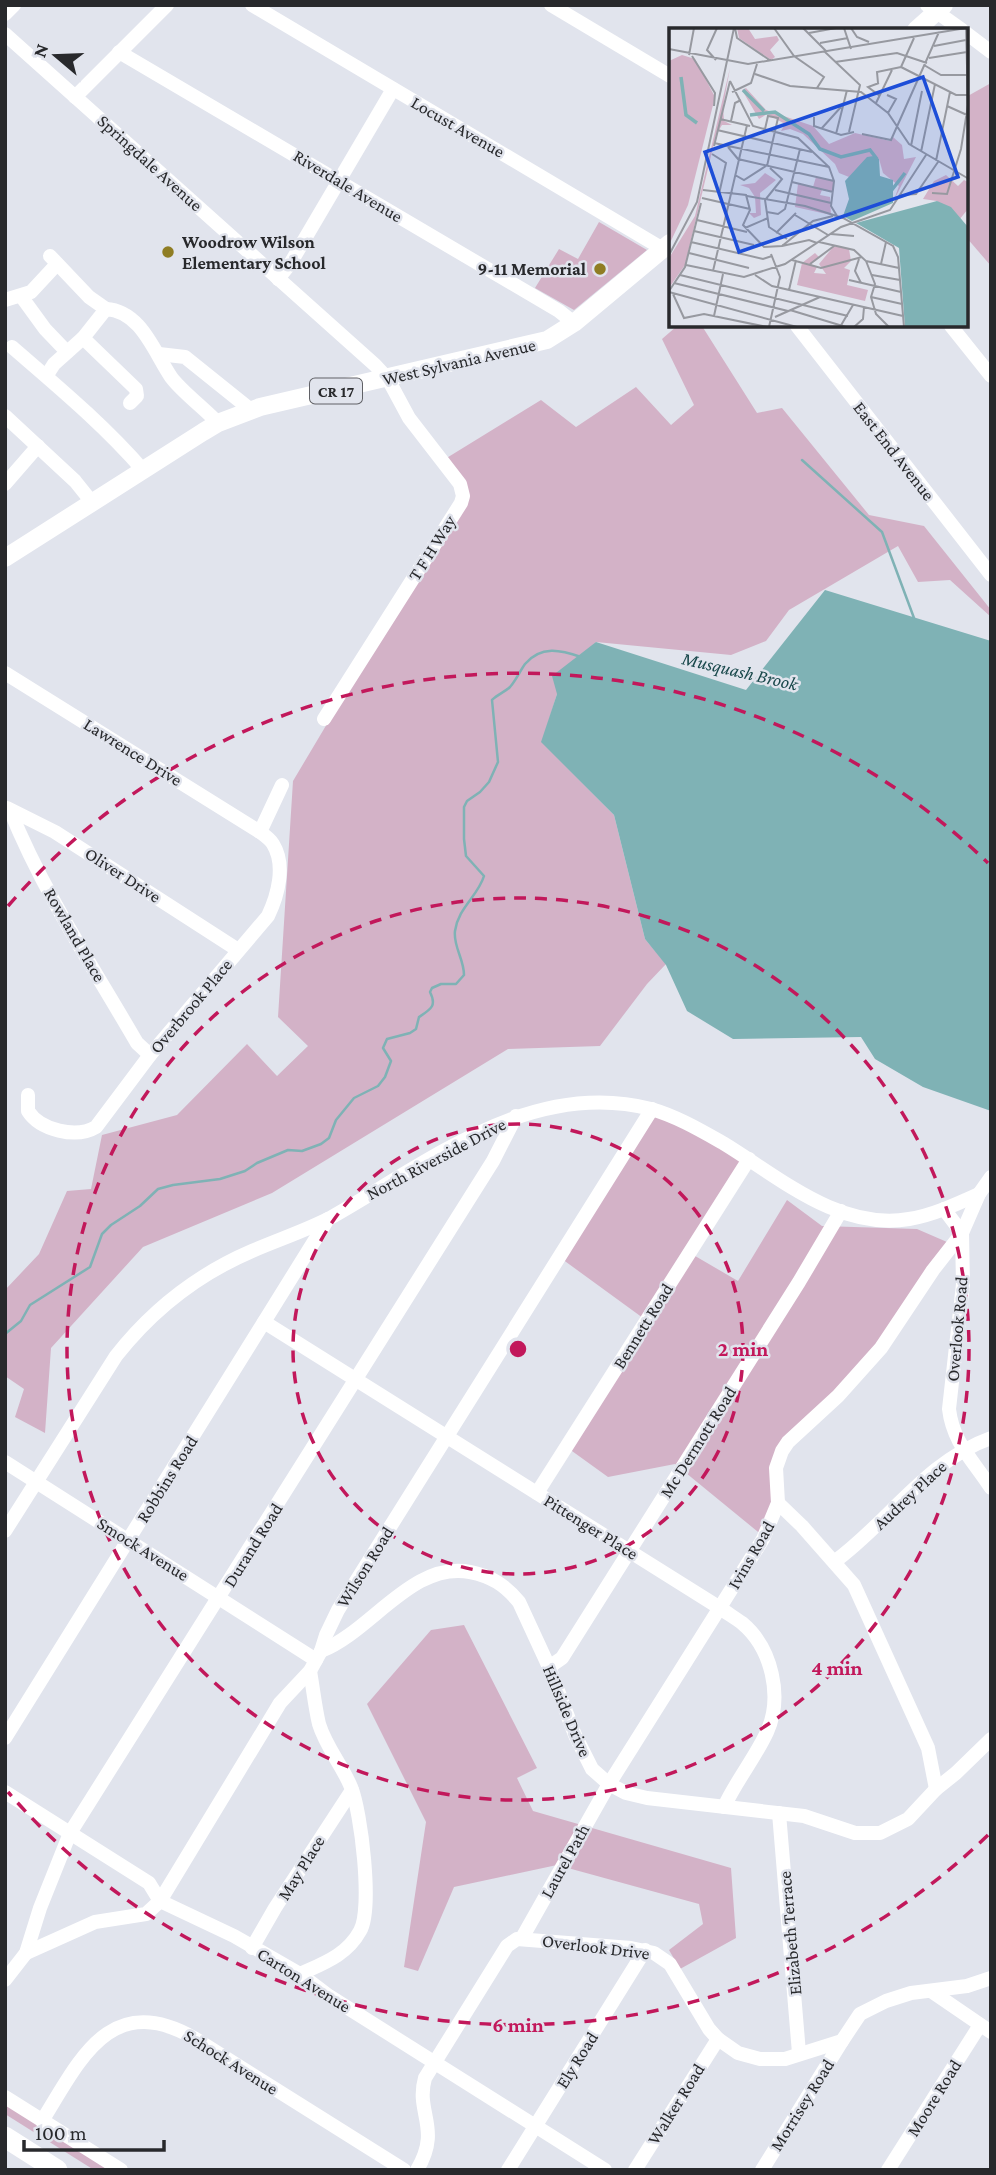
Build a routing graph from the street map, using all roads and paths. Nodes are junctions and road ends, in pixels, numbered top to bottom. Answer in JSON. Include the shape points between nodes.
{"nodes":[{"id":1,"x":14,"y":5,"type":"edge"},
{"id":2,"x":167,"y":5,"type":"edge"},
{"id":3,"x":252,"y":5,"type":"edge"},
{"id":4,"x":551,"y":5,"type":"edge"},
{"id":5,"x":936,"y":7,"type":"edge"},
{"id":6,"x":5,"y":14,"type":"edge"},
{"id":7,"x":918,"y":28,"type":"edge"},
{"id":8,"x":960,"y":28,"type":"edge"},
{"id":9,"x":5,"y":34,"type":"edge"},
{"id":10,"x":968,"y":34,"type":"edge"},
{"id":11,"x":119,"y":52,"type":"junction"},
{"id":12,"x":991,"y":52,"type":"edge"},
{"id":13,"x":669,"y":75,"type":"edge"},
{"id":14,"x":393,"y":89,"type":"junction"},
{"id":15,"x":75,"y":97,"type":"junction"},
{"id":16,"x":339,"y":181,"type":"junction"},
{"id":17,"x":667,"y":246,"type":"edge"},
{"id":18,"x":278,"y":279,"type":"junction"},
{"id":19,"x":21,"y":296,"type":"junction"},
{"id":20,"x":5,"y":300,"type":"edge"},
{"id":21,"x":106,"y":309,"type":"junction"},
{"id":22,"x":574,"y":323,"type":"junction"},
{"id":23,"x":798,"y":327,"type":"edge"},
{"id":24,"x":952,"y":327,"type":"edge"},
{"id":25,"x":83,"y":338,"type":"junction"},
{"id":26,"x":12,"y":347,"type":"dead end"},
{"id":27,"x":68,"y":352,"type":"junction"},
{"id":28,"x":159,"y":354,"type":"junction"},
{"id":29,"x":47,"y":375,"type":"junction"},
{"id":30,"x":991,"y":376,"type":"edge"},
{"id":31,"x":387,"y":379,"type":"junction"},
{"id":32,"x":130,"y":403,"type":"dead end"},
{"id":33,"x":251,"y":410,"type":"junction"},
{"id":34,"x":5,"y":416,"type":"edge"},
{"id":35,"x":218,"y":423,"type":"junction"},
{"id":36,"x":38,"y":446,"type":"junction"},
{"id":37,"x":143,"y":470,"type":"junction"},
{"id":38,"x":5,"y":484,"type":"edge"},
{"id":39,"x":91,"y":501,"type":"junction"},
{"id":40,"x":5,"y":558,"type":"edge"},
{"id":41,"x":985,"y":559,"type":"edge"},
{"id":42,"x":991,"y":575,"type":"edge"},
{"id":43,"x":5,"y":673,"type":"edge"},
{"id":44,"x":324,"y":719,"type":"dead end"},
{"id":45,"x":282,"y":785,"type":"dead end"},
{"id":46,"x":7,"y":808,"type":"edge"},
{"id":47,"x":260,"y":832,"type":"junction"},
{"id":48,"x":238,"y":950,"type":"junction"},
{"id":49,"x":150,"y":1055,"type":"junction"},
{"id":50,"x":27,"y":1095,"type":"dead end"},
{"id":51,"x":652,"y":1109,"type":"junction"},
{"id":52,"x":516,"y":1116,"type":"junction"},
{"id":53,"x":749,"y":1159,"type":"junction"},
{"id":54,"x":991,"y":1177,"type":"edge"},
{"id":55,"x":979,"y":1194,"type":"junction"},
{"id":56,"x":944,"y":1209,"type":"junction"},
{"id":57,"x":841,"y":1211,"type":"junction"},
{"id":58,"x":328,"y":1219,"type":"junction"},
{"id":59,"x":962,"y":1233,"type":"junction"},
{"id":60,"x":264,"y":1322,"type":"junction"},
{"id":61,"x":356,"y":1379,"type":"junction"},
{"id":62,"x":447,"y":1436,"type":"junction"},
{"id":63,"x":991,"y":1438,"type":"edge"},
{"id":64,"x":964,"y":1450,"type":"junction"},
{"id":65,"x":5,"y":1462,"type":"edge"},
{"id":66,"x":36,"y":1482,"type":"junction"},
{"id":67,"x":991,"y":1488,"type":"edge"},
{"id":68,"x":537,"y":1493,"type":"junction"},
{"id":69,"x":778,"y":1503,"type":"junction"},
{"id":70,"x":5,"y":1531,"type":"edge"},
{"id":71,"x":129,"y":1540,"type":"junction"},
{"id":72,"x":629,"y":1551,"type":"junction"},
{"id":73,"x":834,"y":1562,"type":"junction"},
{"id":74,"x":220,"y":1597,"type":"junction"},
{"id":75,"x":720,"y":1608,"type":"junction"},
{"id":76,"x":316,"y":1661,"type":"junction"},
{"id":77,"x":549,"y":1667,"type":"junction"},
{"id":78,"x":5,"y":1738,"type":"edge"},
{"id":79,"x":991,"y":1739,"type":"edge"},
{"id":80,"x":609,"y":1784,"type":"junction"},
{"id":81,"x":936,"y":1789,"type":"junction"},
{"id":82,"x":352,"y":1790,"type":"junction"},
{"id":83,"x":5,"y":1793,"type":"edge"},
{"id":84,"x":724,"y":1807,"type":"junction"},
{"id":85,"x":779,"y":1813,"type":"junction"},
{"id":86,"x":70,"y":1833,"type":"junction"},
{"id":87,"x":160,"y":1901,"type":"junction"},
{"id":88,"x":522,"y":1938,"type":"junction"},
{"id":89,"x":252,"y":1948,"type":"junction"},
{"id":90,"x":645,"y":1950,"type":"junction"},
{"id":91,"x":26,"y":1953,"type":"junction"},
{"id":92,"x":300,"y":1974,"type":"junction"},
{"id":93,"x":991,"y":1978,"type":"edge"},
{"id":94,"x":5,"y":1980,"type":"edge"},
{"id":95,"x":931,"y":1991,"type":"junction"},
{"id":96,"x":985,"y":2028,"type":"edge"},
{"id":97,"x":718,"y":2039,"type":"junction"},
{"id":98,"x":842,"y":2041,"type":"junction"},
{"id":99,"x":799,"y":2053,"type":"junction"},
{"id":100,"x":434,"y":2063,"type":"junction"},
{"id":101,"x":5,"y":2097,"type":"edge"},
{"id":102,"x":42,"y":2121,"type":"junction"},
{"id":103,"x":535,"y":2126,"type":"junction"},
{"id":104,"x":5,"y":2137,"type":"edge"},
{"id":105,"x":57,"y":2170,"type":"edge"},
{"id":106,"x":121,"y":2170,"type":"edge"},
{"id":107,"x":404,"y":2170,"type":"edge"},
{"id":108,"x":417,"y":2170,"type":"edge"},
{"id":109,"x":508,"y":2170,"type":"edge"},
{"id":110,"x":605,"y":2170,"type":"edge"},
{"id":111,"x":635,"y":2170,"type":"edge"},
{"id":112,"x":762,"y":2170,"type":"edge"},
{"id":113,"x":888,"y":2170,"type":"edge"}],
"edges":[{"from":1,"to":6,"type":"street"},
{"from":2,"to":11,"type":"street"},
{"from":3,"to":14,"type":"street","name":"Locust Avenue"},
{"from":4,"to":13,"type":"street"},
{"from":5,"to":7,"type":"main road"},
{"from":5,"to":8,"type":"street"},
{"from":9,"to":15,"type":"street","name":"Springdale Avenue"},
{"from":10,"to":12,"type":"street"},
{"from":11,"to":15,"type":"street"},
{"from":11,"to":16,"type":"street","name":"Riverdale Avenue"},
{"from":14,"to":16,"type":"street"},
{"from":14,"to":17,"type":"street","name":"Locust Avenue"},
{"from":15,"to":18,"type":"street","name":"Springdale Avenue"},
{"from":16,"to":18,"type":"street"},
{"from":16,"to":22,"type":"street","name":"Riverdale Avenue"},
{"from":17,"to":22,"type":"main road","name":"West Sylvania Avenue","number":"CR 17"},
{"from":18,"to":31,"type":"street","name":"Springdale Avenue"},
{"from":19,"to":20,"type":"street"},
{"from":19,"to":21,"type":"street","via":[[31,292],[54,260]]},
{"from":19,"to":27,"type":"street"},
{"from":21,"to":25,"type":"street"},
{"from":21,"to":28,"type":"street","via":[[132,319]]},
{"from":22,"to":31,"type":"main road","name":"West Sylvania Avenue","number":"CR 17","via":[[534,345]]},
{"from":23,"to":41,"type":"street","name":"East End Avenue"},
{"from":24,"to":30,"type":"street"},
{"from":25,"to":27,"type":"street"},
{"from":25,"to":32,"type":"street","via":[[136,388],[138,396]]},
{"from":26,"to":29,"type":"street"},
{"from":27,"to":29,"type":"street"},
{"from":28,"to":33,"type":"street","via":[[185,357]]},
{"from":28,"to":35,"type":"street","via":[[172,379]]},
{"from":29,"to":37,"type":"street"},
{"from":31,"to":33,"type":"main road","name":"West Sylvania Avenue","number":"CR 17"},
{"from":31,"to":44,"type":"street","name":"T F H Way","via":[[409,418],[460,484],[463,499]]},
{"from":33,"to":35,"type":"main road","name":"West Sylvania Avenue","number":"CR 17"},
{"from":34,"to":36,"type":"street"},
{"from":35,"to":37,"type":"main road","name":"West Sylvania Avenue","number":"CR 17"},
{"from":36,"to":38,"type":"street"},
{"from":36,"to":39,"type":"street"},
{"from":37,"to":39,"type":"main road","name":"West Sylvania Avenue","number":"CR 17"},
{"from":39,"to":40,"type":"main road","name":"West Sylvania Avenue","number":"CR 17"},
{"from":41,"to":42,"type":"street","name":"East End Avenue"},
{"from":43,"to":47,"type":"street","name":"Lawrence Drive"},
{"from":45,"to":47,"type":"street"},
{"from":46,"to":48,"type":"street","name":"Oliver Drive","via":[[55,832]]},
{"from":46,"to":49,"type":"street","name":"Rowland Place","via":[[46,887],[138,1043]]},
{"from":47,"to":48,"type":"street","name":"Overbrook Place","via":[[276,853],[278,890],[268,916]]},
{"from":48,"to":49,"type":"street","name":"Overbrook Place"},
{"from":49,"to":50,"type":"street","name":"Overbrook Place","via":[[96,1127],[83,1133],[42,1126],[28,1111]]},
{"from":51,"to":52,"type":"street","name":"North Riverside Drive","via":[[588,1102]]},
{"from":51,"to":53,"type":"street","name":"North Riverside Drive","via":[[687,1123]]},
{"from":51,"to":62,"type":"street","name":"Wilson Road"},
{"from":52,"to":58,"type":"street","name":"North Riverside Drive"},
{"from":52,"to":61,"type":"street","name":"Durand Road","via":[[493,1161]]},
{"from":53,"to":57,"type":"street","name":"North Riverside Drive","via":[[809,1197]]},
{"from":53,"to":68,"type":"street","name":"Bennett Road"},
{"from":54,"to":55,"type":"street","name":"Ivins Road"},
{"from":55,"to":56,"type":"street","name":"North Riverside Drive"},
{"from":55,"to":59,"type":"street","name":"Ivins Road"},
{"from":56,"to":57,"type":"street","name":"North Riverside Drive","via":[[886,1220]]},
{"from":56,"to":59,"type":"street"},
{"from":57,"to":72,"type":"street","name":"Mc Dermott Road"},
{"from":58,"to":60,"type":"street","name":"Robbins Road"},
{"from":58,"to":66,"type":"street","name":"North Riverside Drive","via":[[223,1264],[160,1306],[116,1356]]},
{"from":59,"to":64,"type":"street","name":"Overlook Road","via":[[962,1284],[949,1409],[954,1434]]},
{"from":59,"to":69,"type":"street","name":"Ivins Road","via":[[866,1366],[788,1442],[776,1468]]},
{"from":60,"to":61,"type":"street","name":"Pittenger Place"},
{"from":60,"to":71,"type":"street","name":"Robbins Road"},
{"from":61,"to":62,"type":"street","name":"Pittenger Place"},
{"from":61,"to":74,"type":"street","name":"Durand Road"},
{"from":62,"to":68,"type":"street","name":"Pittenger Place"},
{"from":62,"to":76,"type":"street","name":"Wilson Road","via":[[338,1610]]},
{"from":63,"to":64,"type":"street","name":"Audrey Place"},
{"from":64,"to":67,"type":"street"},
{"from":64,"to":73,"type":"street","name":"Audrey Place","via":[[949,1458]]},
{"from":65,"to":66,"type":"street","name":"Smock Avenue"},
{"from":66,"to":70,"type":"street","name":"North Riverside Drive"},
{"from":66,"to":71,"type":"street","name":"Smock Avenue"},
{"from":68,"to":72,"type":"street","name":"Pittenger Place"},
{"from":69,"to":73,"type":"street"},
{"from":69,"to":75,"type":"street","name":"Ivins Road","via":[[763,1539]]},
{"from":71,"to":74,"type":"street","name":"Smock Avenue"},
{"from":71,"to":78,"type":"street","name":"Robbins Road"},
{"from":72,"to":75,"type":"street","name":"Pittenger Place"},
{"from":72,"to":77,"type":"street","name":"Mc Dermott Road","via":[[562,1658]]},
{"from":73,"to":81,"type":"street","via":[[856,1589],[914,1717],[932,1762]]},
{"from":74,"to":76,"type":"street","name":"Smock Avenue"},
{"from":74,"to":86,"type":"street","name":"Durand Road"},
{"from":75,"to":80,"type":"street","name":"Ivins Road"},
{"from":75,"to":84,"type":"street","name":"Pittenger Place","via":[[742,1623],[760,1645],[770,1666],[774,1696],[767,1733]]},
{"from":76,"to":77,"type":"street","name":"Hillside Drive","via":[[422,1579],[461,1570],[496,1580],[509,1590],[522,1607]]},
{"from":76,"to":82,"type":"street","via":[[320,1725]]},
{"from":76,"to":87,"type":"street","name":"Wilson Road","via":[[280,1703]]},
{"from":77,"to":80,"type":"street","name":"Hillside Drive","via":[[588,1762]]},
{"from":79,"to":81,"type":"street","name":"Hillside Drive"},
{"from":80,"to":84,"type":"street","name":"Hillside Drive","via":[[647,1798]]},
{"from":80,"to":88,"type":"street","name":"Laurel Path"},
{"from":81,"to":85,"type":"street","name":"Hillside Drive","via":[[908,1819],[880,1833],[855,1833],[816,1819]]},
{"from":82,"to":89,"type":"street","name":"May Place"},
{"from":82,"to":92,"type":"street","via":[[364,1876],[363,1926],[337,1957]]},
{"from":83,"to":86,"type":"street","name":"Carton Avenue"},
{"from":84,"to":85,"type":"street","name":"Hillside Drive"},
{"from":85,"to":99,"type":"street","name":"Elizabeth Terrace"},
{"from":86,"to":87,"type":"street","name":"Carton Avenue","via":[[149,1883]]},
{"from":86,"to":91,"type":"street","name":"Durand Road"},
{"from":87,"to":89,"type":"street","name":"Carton Avenue"},
{"from":87,"to":91,"type":"street","via":[[146,1913],[94,1922]]},
{"from":88,"to":90,"type":"street","name":"Overlook Drive"},
{"from":88,"to":100,"type":"street","name":"Overlook Drive","via":[[508,1946]]},
{"from":89,"to":92,"type":"street","name":"Carton Avenue"},
{"from":90,"to":97,"type":"street","name":"Overlook Drive","via":[[670,1964]]},
{"from":90,"to":103,"type":"street","name":"Ely Road"},
{"from":91,"to":94,"type":"street","name":"Durand Road"},
{"from":92,"to":100,"type":"street","name":"Carton Avenue"},
{"from":93,"to":95,"type":"street"},
{"from":95,"to":96,"type":"street"},
{"from":95,"to":98,"type":"street","via":[[911,1993],[863,2011]]},
{"from":96,"to":113,"type":"street","name":"Moore Road"},
{"from":97,"to":99,"type":"street","name":"Overlook Drive","via":[[738,2053],[760,2059],[785,2059]]},
{"from":97,"to":111,"type":"street","name":"Walker Road"},
{"from":98,"to":99,"type":"street","name":"Overlook Drive"},
{"from":98,"to":112,"type":"street","name":"Morrisey Road"},
{"from":100,"to":103,"type":"street","name":"Carton Avenue"},
{"from":100,"to":108,"type":"street","name":"Overlook Drive","via":[[422,2087],[429,2138]]},
{"from":101,"to":102,"type":"street"},
{"from":102,"to":106,"type":"street"},
{"from":102,"to":107,"type":"street","name":"Schock Avenue","via":[[80,2060],[103,2035],[123,2025],[162,2024],[194,2038]]},
{"from":103,"to":109,"type":"street","name":"Ely Road"},
{"from":103,"to":110,"type":"street","name":"Carton Avenue"},
{"from":104,"to":105,"type":"highway"}]}
